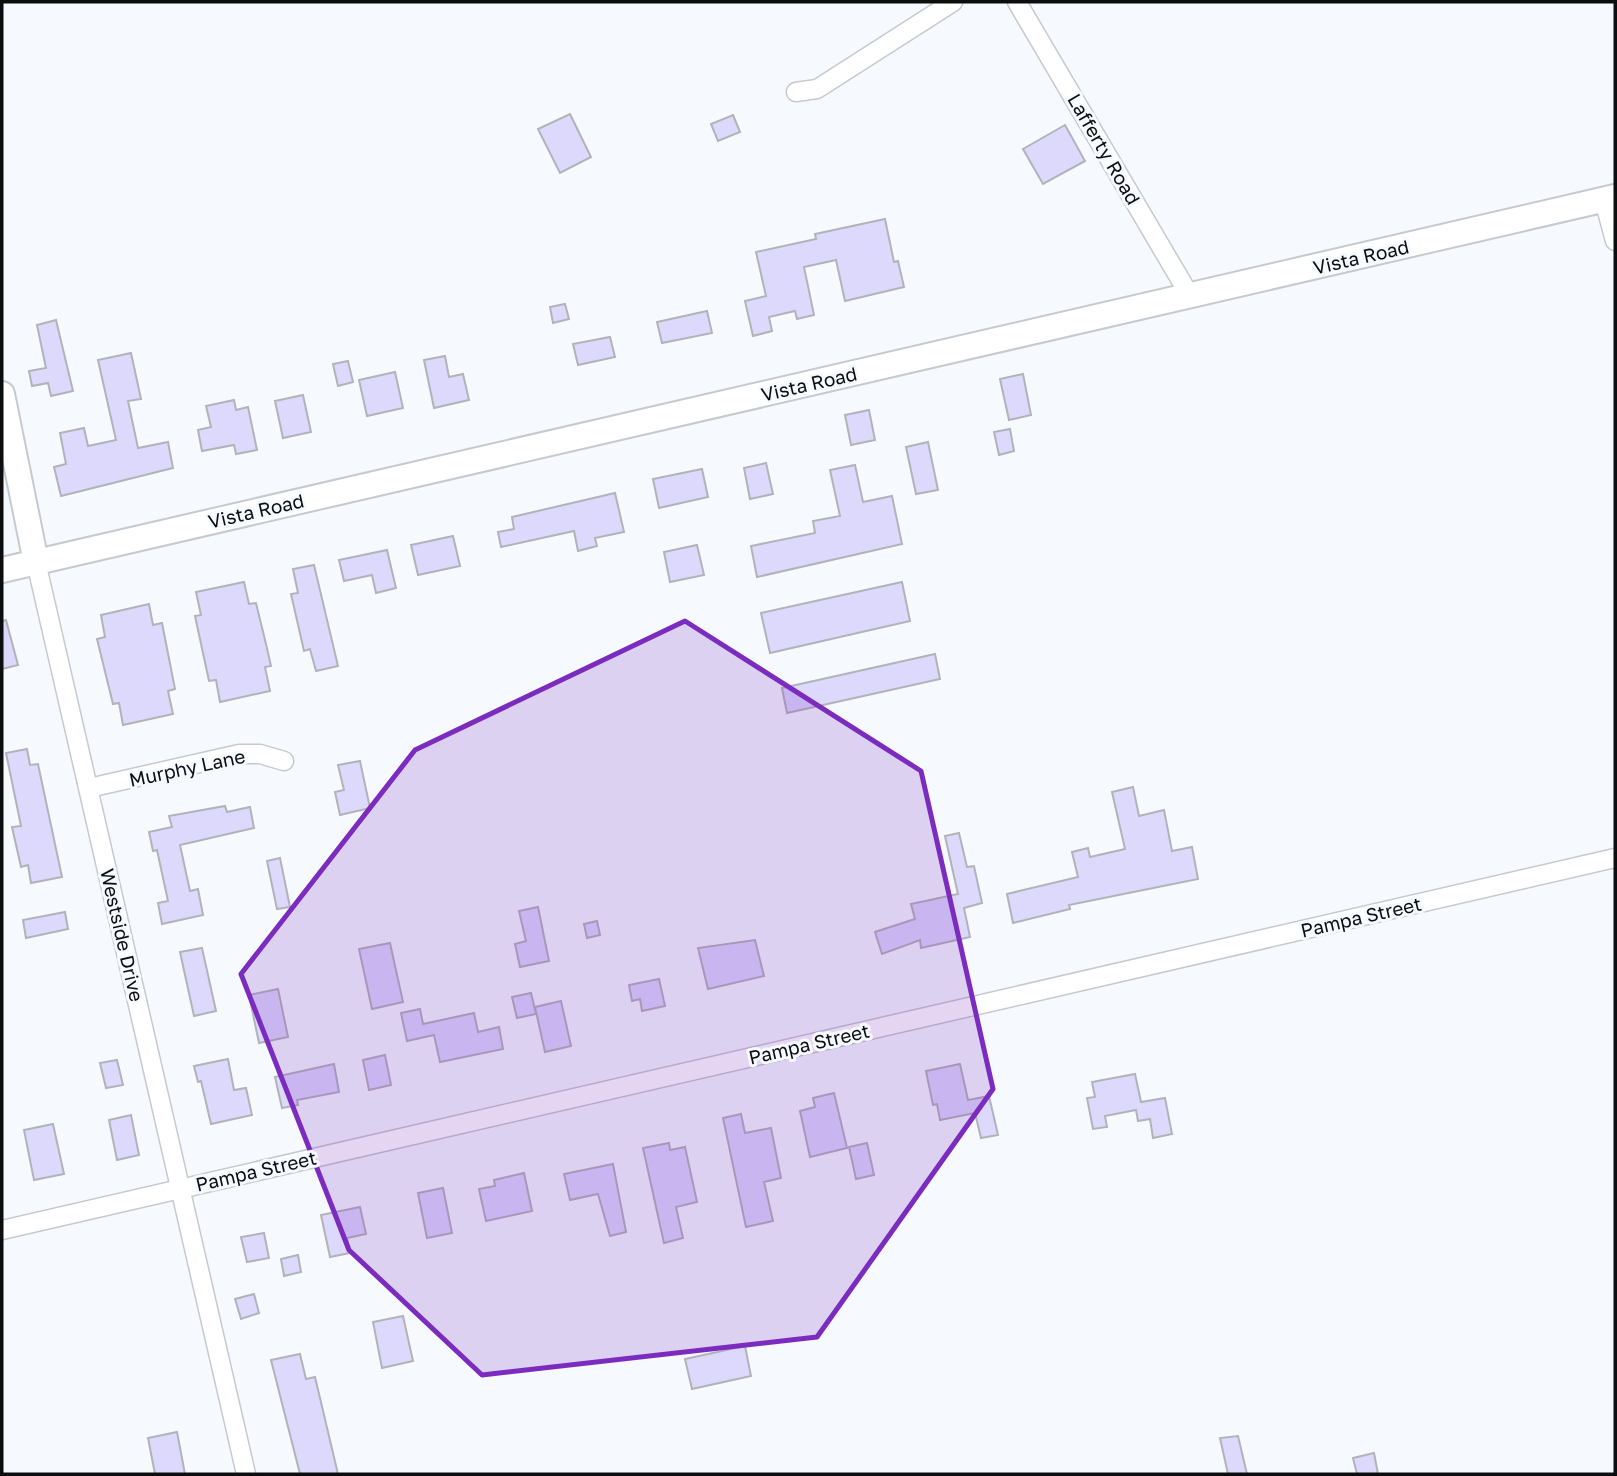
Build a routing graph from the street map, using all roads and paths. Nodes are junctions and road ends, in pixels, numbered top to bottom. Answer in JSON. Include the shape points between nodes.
{"nodes":[{"id":1,"x":953,"y":2,"type":"edge"},
{"id":2,"x":1017,"y":2,"type":"edge"},
{"id":3,"x":796,"y":92,"type":"dead end"},
{"id":4,"x":1610,"y":198,"type":"edge"},
{"id":5,"x":1615,"y":241,"type":"edge"},
{"id":6,"x":1191,"y":296,"type":"junction"},
{"id":7,"x":2,"y":394,"type":"edge"},
{"id":8,"x":36,"y":562,"type":"junction"},
{"id":9,"x":2,"y":570,"type":"edge"},
{"id":10,"x":284,"y":761,"type":"dead end"},
{"id":11,"x":89,"y":789,"type":"junction"},
{"id":12,"x":1615,"y":858,"type":"edge"},
{"id":13,"x":180,"y":1189,"type":"junction"},
{"id":14,"x":2,"y":1230,"type":"edge"},
{"id":15,"x":246,"y":1474,"type":"edge"}],
"edges":[{"from":1,"to":3,"type":"street","via":[[817,89]]},
{"from":2,"to":6,"type":"street","name":"Lafferty Road"},
{"from":4,"to":5,"type":"street"},
{"from":4,"to":6,"type":"street","name":"Vista Road"},
{"from":6,"to":8,"type":"street","name":"Vista Road"},
{"from":7,"to":8,"type":"street","name":"Westside Drive"},
{"from":8,"to":9,"type":"street","name":"Vista Road"},
{"from":8,"to":11,"type":"street","name":"Westside Drive"},
{"from":10,"to":11,"type":"street","name":"Murphy Lane","via":[[239,754]]},
{"from":11,"to":13,"type":"street","name":"Westside Drive"},
{"from":12,"to":13,"type":"street","name":"Pampa Street"},
{"from":13,"to":14,"type":"street","name":"Pampa Street"},
{"from":13,"to":15,"type":"street","name":"Westside Drive"}]}
